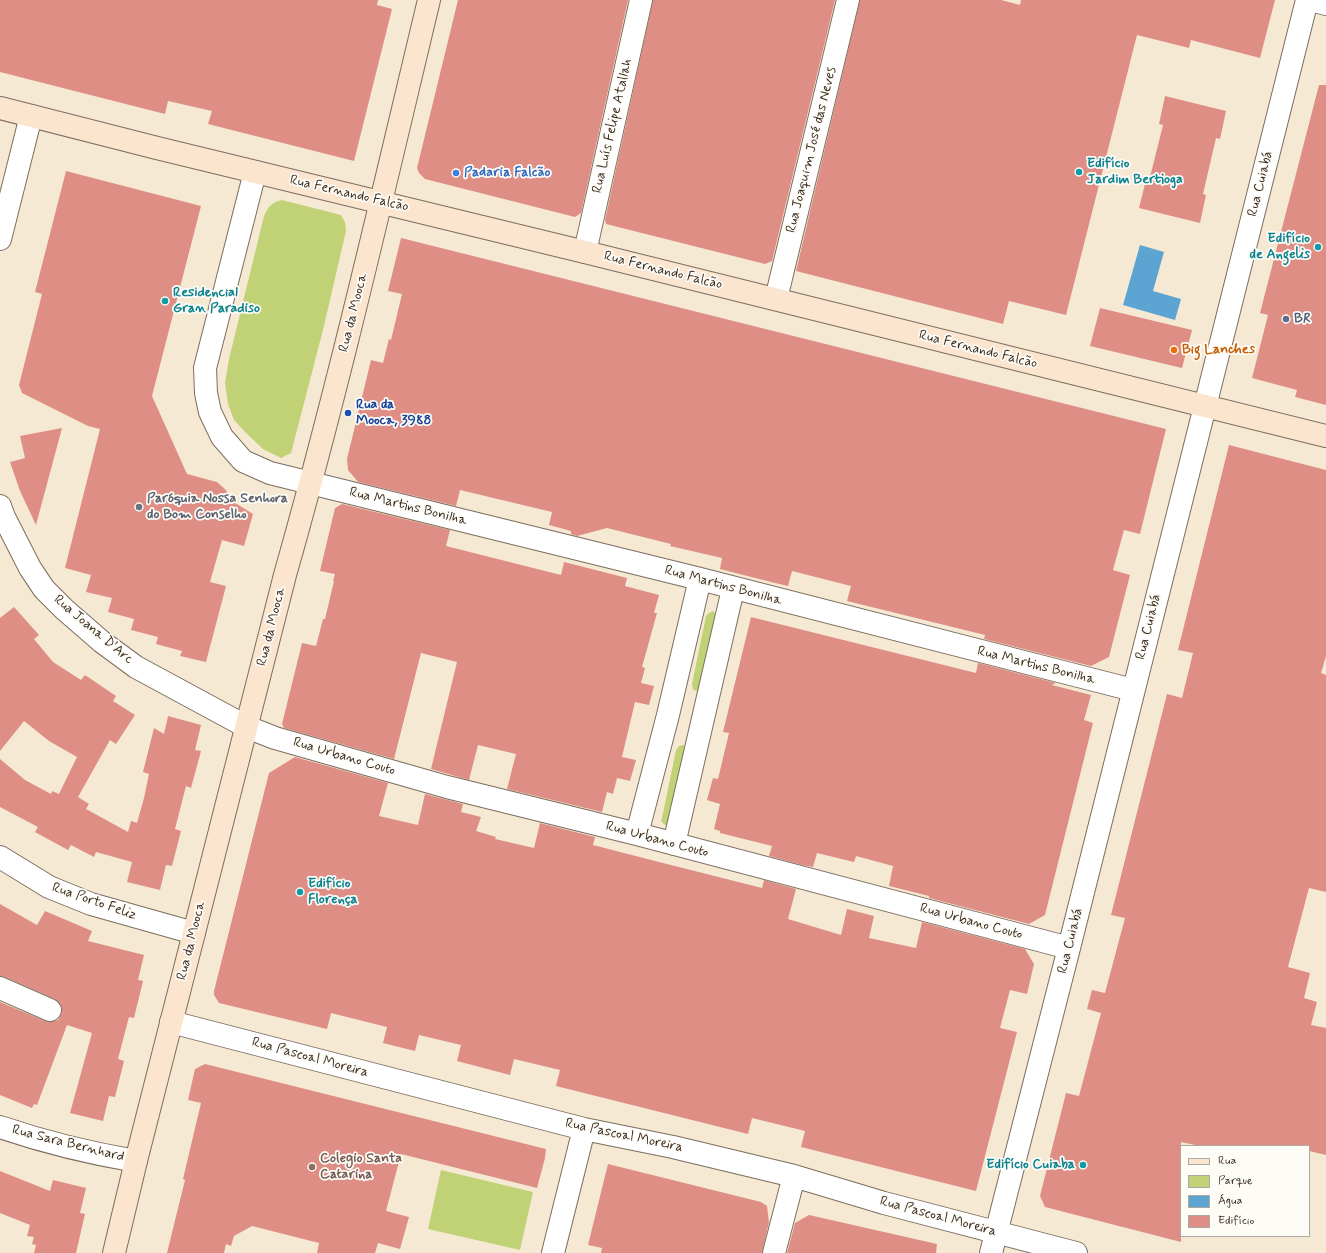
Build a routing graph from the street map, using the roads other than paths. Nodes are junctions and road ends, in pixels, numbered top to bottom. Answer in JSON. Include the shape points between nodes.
{"nodes":[{"id":1,"x":429,"y":0,"type":"edge"},
{"id":2,"x":641,"y":0,"type":"edge"},
{"id":3,"x":848,"y":0,"type":"edge"},
{"id":4,"x":1307,"y":0,"type":"edge"},
{"id":5,"x":1311,"y":0,"type":"edge"},
{"id":6,"x":1326,"y":4,"type":"edge"},
{"id":7,"x":0,"y":108,"type":"edge"},
{"id":8,"x":31,"y":116,"type":"junction"},
{"id":9,"x":255,"y":172,"type":"junction"},
{"id":10,"x":380,"y":202,"type":"junction"},
{"id":11,"x":0,"y":238,"type":"edge"},
{"id":12,"x":585,"y":252,"type":"junction"},
{"id":13,"x":776,"y":299,"type":"junction"},
{"id":14,"x":1205,"y":406,"type":"junction"},
{"id":15,"x":1326,"y":436,"type":"edge"},
{"id":16,"x":311,"y":483,"type":"junction"},
{"id":17,"x":0,"y":506,"type":"edge"},
{"id":18,"x":700,"y":579,"type":"junction"},
{"id":19,"x":733,"y":589,"type":"junction"},
{"id":20,"x":1134,"y":690,"type":"junction"},
{"id":21,"x":668,"y":715,"type":"junction"},
{"id":22,"x":702,"y":721,"type":"junction"},
{"id":23,"x":247,"y":727,"type":"junction"},
{"id":24,"x":637,"y":834,"type":"junction"},
{"id":25,"x":674,"y":844,"type":"junction"},
{"id":26,"x":0,"y":857,"type":"edge"},
{"id":27,"x":194,"y":934,"type":"junction"},
{"id":28,"x":1069,"y":948,"type":"junction"},
{"id":29,"x":0,"y":988,"type":"edge"},
{"id":30,"x":50,"y":1010,"type":"dead end"},
{"id":31,"x":171,"y":1022,"type":"junction"},
{"id":32,"x":0,"y":1127,"type":"edge"},
{"id":33,"x":584,"y":1129,"type":"junction"},
{"id":34,"x":136,"y":1161,"type":"junction"},
{"id":35,"x":794,"y":1176,"type":"junction"},
{"id":36,"x":993,"y":1243,"type":"edge"},
{"id":37,"x":114,"y":1253,"type":"edge"},
{"id":38,"x":552,"y":1253,"type":"edge"},
{"id":39,"x":774,"y":1253,"type":"edge"},
{"id":40,"x":1076,"y":1253,"type":"edge"}],
"edges":[{"from":1,"to":10,"type":"main road","name":"Rua da Mooca"},
{"from":2,"to":12,"type":"street","name":"Rua Luís Felipe Atallah"},
{"from":3,"to":13,"type":"street","name":"Rua Joaquim José das Neves"},
{"from":4,"to":14,"type":"street","name":"Rua Cuiabá"},
{"from":5,"to":6,"type":"street"},
{"from":7,"to":8,"type":"main road","name":"Rua Fernando Falcão"},
{"from":8,"to":9,"type":"main road","name":"Rua Fernando Falcão"},
{"from":8,"to":11,"type":"street"},
{"from":9,"to":10,"type":"main road","name":"Rua Fernando Falcão"},
{"from":9,"to":16,"type":"street","name":"Rua Martins Bonilha","via":[[206,368],[206,393],[210,412],[222,437],[243,461],[270,472]]},
{"from":10,"to":12,"type":"main road","name":"Rua Fernando Falcão"},
{"from":10,"to":16,"type":"main road","name":"Rua da Mooca"},
{"from":12,"to":13,"type":"main road","name":"Rua Fernando Falcão"},
{"from":13,"to":14,"type":"main road","name":"Rua Fernando Falcão"},
{"from":14,"to":15,"type":"main road","name":"Rua Fernando Falcão"},
{"from":14,"to":20,"type":"street","name":"Rua Cuiabá"},
{"from":16,"to":18,"type":"street","name":"Rua Martins Bonilha"},
{"from":16,"to":23,"type":"main road","name":"Rua da Mooca"},
{"from":17,"to":23,"type":"street","name":"Rua Joana D'Arc","via":[[30,568],[44,589],[75,618],[136,667]]},
{"from":18,"to":19,"type":"street","name":"Rua Martins Bonilha"},
{"from":18,"to":21,"type":"street"},
{"from":19,"to":20,"type":"street","name":"Rua Martins Bonilha"},
{"from":19,"to":22,"type":"street"},
{"from":20,"to":28,"type":"street","name":"Rua Cuiabá"},
{"from":21,"to":22,"type":"street"},
{"from":21,"to":24,"type":"street"},
{"from":22,"to":25,"type":"street"},
{"from":23,"to":24,"type":"street","name":"Rua Urbano Couto","via":[[275,738],[447,787]]},
{"from":23,"to":27,"type":"main road","name":"Rua da Mooca"},
{"from":24,"to":25,"type":"street","name":"Rua Urbano Couto"},
{"from":25,"to":28,"type":"street","name":"Rua Urbano Couto"},
{"from":26,"to":27,"type":"street","name":"Rua Porto Feliz","via":[[49,887],[91,904]]},
{"from":27,"to":31,"type":"main road","name":"Rua da Mooca"},
{"from":28,"to":36,"type":"street","name":"Rua Cuiabá"},
{"from":29,"to":30,"type":"street"},
{"from":31,"to":33,"type":"street","name":"Rua Pascoal Moreira"},
{"from":31,"to":34,"type":"main road","name":"Rua da Mooca"},
{"from":32,"to":34,"type":"street","name":"Rua Sara Bernhard","via":[[86,1152]]},
{"from":33,"to":35,"type":"street","name":"Rua Pascoal Moreira"},
{"from":33,"to":38,"type":"street"},
{"from":34,"to":37,"type":"main road","name":"Rua da Mooca"},
{"from":35,"to":36,"type":"street","name":"Rua Pascoal Moreira","via":[[884,1203]]},
{"from":35,"to":39,"type":"street"},
{"from":36,"to":40,"type":"street","name":"Rua Pascoal Moreira"}]}
